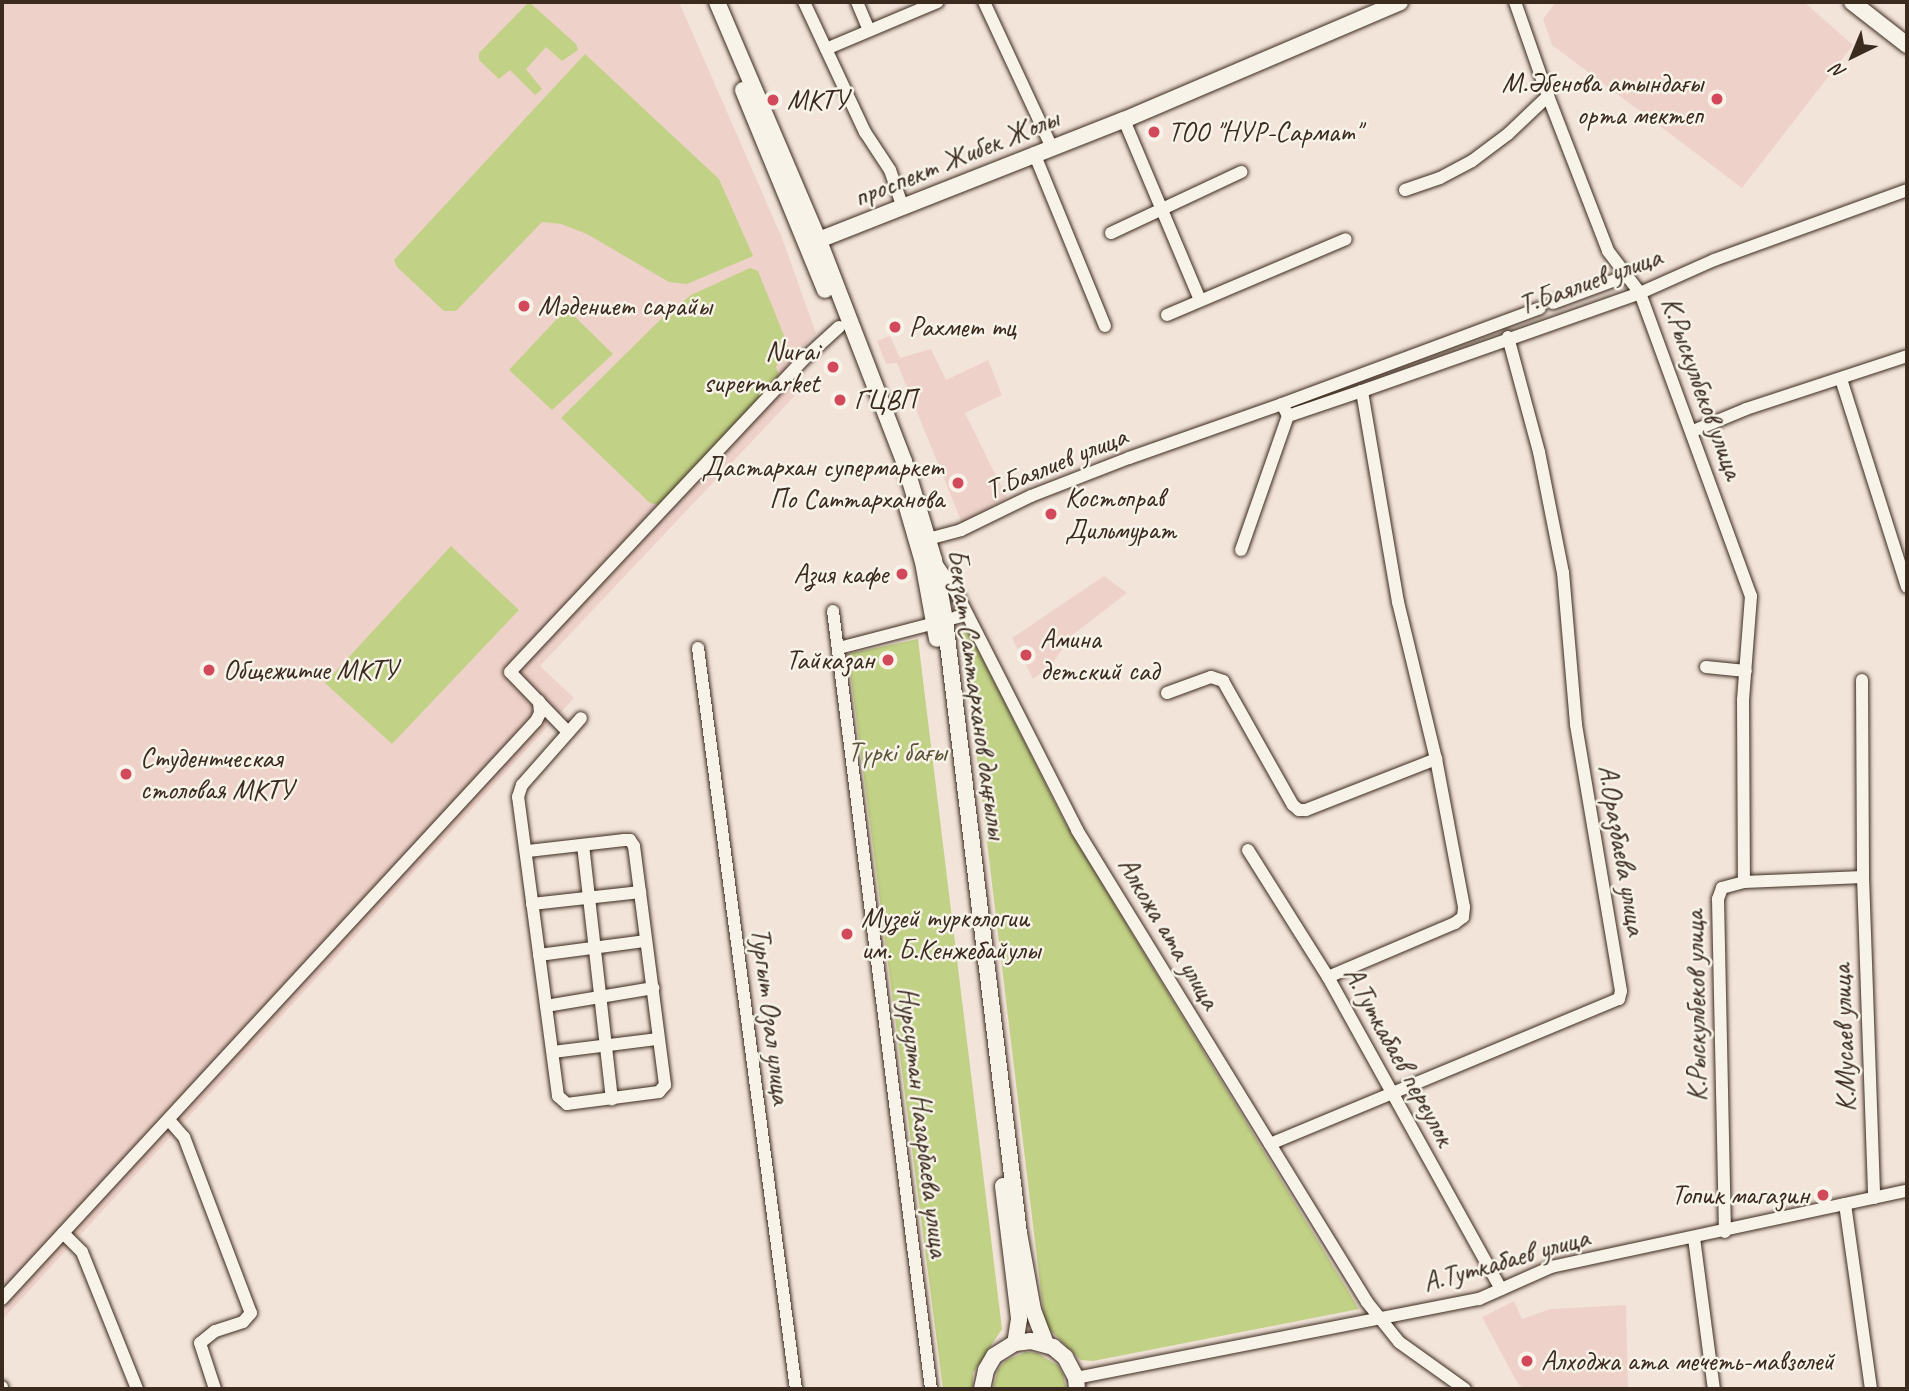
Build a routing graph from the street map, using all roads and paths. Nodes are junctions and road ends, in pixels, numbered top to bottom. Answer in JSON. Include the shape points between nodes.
{"nodes":[{"id":1,"x":706,"y":2,"type":"edge"},
{"id":2,"x":717,"y":2,"type":"edge"},
{"id":3,"x":804,"y":2,"type":"edge"},
{"id":4,"x":857,"y":2,"type":"edge"},
{"id":5,"x":937,"y":2,"type":"edge"},
{"id":6,"x":984,"y":2,"type":"edge"},
{"id":7,"x":1515,"y":2,"type":"edge"},
{"id":8,"x":1852,"y":2,"type":"edge"},
{"id":9,"x":1392,"y":3,"type":"edge"},
{"id":10,"x":869,"y":30,"type":"junction"},
{"id":11,"x":1907,"y":45,"type":"edge"},
{"id":12,"x":826,"y":48,"type":"junction"},
{"id":13,"x":1548,"y":96,"type":"junction"},
{"id":14,"x":1124,"y":120,"type":"junction"},
{"id":15,"x":1051,"y":146,"type":"junction"},
{"id":16,"x":1034,"y":153,"type":"junction"},
{"id":17,"x":1241,"y":172,"type":"dead end"},
{"id":18,"x":1405,"y":190,"type":"dead end"},
{"id":19,"x":1907,"y":190,"type":"edge"},
{"id":20,"x":903,"y":207,"type":"junction"},
{"id":21,"x":1161,"y":210,"type":"junction"},
{"id":22,"x":1111,"y":233,"type":"dead end"},
{"id":23,"x":1346,"y":239,"type":"dead end"},
{"id":24,"x":814,"y":242,"type":"junction"},
{"id":25,"x":1626,"y":276,"type":"junction"},
{"id":26,"x":1640,"y":292,"type":"junction"},
{"id":27,"x":1200,"y":300,"type":"junction"},
{"id":28,"x":1167,"y":314,"type":"dead end"},
{"id":29,"x":1105,"y":326,"type":"dead end"},
{"id":30,"x":839,"y":327,"type":"junction"},
{"id":31,"x":1508,"y":337,"type":"junction"},
{"id":32,"x":1907,"y":356,"type":"edge"},
{"id":33,"x":1841,"y":379,"type":"junction"},
{"id":34,"x":1362,"y":391,"type":"junction"},
{"id":35,"x":1285,"y":410,"type":"junction"},
{"id":36,"x":1693,"y":430,"type":"junction"},
{"id":37,"x":928,"y":539,"type":"junction"},
{"id":38,"x":1241,"y":550,"type":"dead end"},
{"id":39,"x":934,"y":560,"type":"junction"},
{"id":40,"x":1907,"y":587,"type":"edge"},
{"id":41,"x":833,"y":611,"type":"dead end"},
{"id":42,"x":966,"y":615,"type":"junction"},
{"id":43,"x":940,"y":622,"type":"junction"},
{"id":44,"x":698,"y":648,"type":"dead end"},
{"id":45,"x":839,"y":648,"type":"junction"},
{"id":46,"x":1706,"y":667,"type":"dead end"},
{"id":47,"x":1746,"y":671,"type":"junction"},
{"id":48,"x":1862,"y":680,"type":"dead end"},
{"id":49,"x":1167,"y":693,"type":"dead end"},
{"id":50,"x":539,"y":701,"type":"junction"},
{"id":51,"x":581,"y":718,"type":"dead end"},
{"id":52,"x":568,"y":732,"type":"junction"},
{"id":53,"x":1436,"y":759,"type":"junction"},
{"id":54,"x":583,"y":845,"type":"junction"},
{"id":55,"x":1248,"y":850,"type":"dead end"},
{"id":56,"x":528,"y":851,"type":"junction"},
{"id":57,"x":1863,"y":877,"type":"junction"},
{"id":58,"x":1744,"y":882,"type":"junction"},
{"id":59,"x":640,"y":892,"type":"junction"},
{"id":60,"x":589,"y":897,"type":"junction"},
{"id":61,"x":532,"y":904,"type":"junction"},
{"id":62,"x":646,"y":941,"type":"junction"},
{"id":63,"x":595,"y":946,"type":"junction"},
{"id":64,"x":539,"y":956,"type":"junction"},
{"id":65,"x":1328,"y":976,"type":"junction"},
{"id":66,"x":653,"y":988,"type":"junction"},
{"id":67,"x":600,"y":996,"type":"junction"},
{"id":68,"x":546,"y":1006,"type":"junction"},
{"id":69,"x":658,"y":1039,"type":"junction"},
{"id":70,"x":606,"y":1045,"type":"junction"},
{"id":71,"x":552,"y":1052,"type":"junction"},
{"id":72,"x":1391,"y":1093,"type":"junction"},
{"id":73,"x":612,"y":1099,"type":"junction"},
{"id":74,"x":169,"y":1120,"type":"junction"},
{"id":75,"x":1270,"y":1144,"type":"junction"},
{"id":76,"x":1907,"y":1191,"type":"edge"},
{"id":77,"x":1874,"y":1198,"type":"junction"},
{"id":78,"x":1844,"y":1205,"type":"junction"},
{"id":79,"x":1725,"y":1231,"type":"junction"},
{"id":80,"x":63,"y":1233,"type":"junction"},
{"id":81,"x":1694,"y":1238,"type":"junction"},
{"id":82,"x":1501,"y":1289,"type":"junction"},
{"id":83,"x":2,"y":1299,"type":"edge"},
{"id":84,"x":1382,"y":1320,"type":"junction"},
{"id":85,"x":1015,"y":1343,"type":"junction"},
{"id":86,"x":1046,"y":1344,"type":"junction"},
{"id":87,"x":1077,"y":1383,"type":"edge"},
{"id":88,"x":137,"y":1389,"type":"edge"},
{"id":89,"x":215,"y":1389,"type":"edge"},
{"id":90,"x":796,"y":1389,"type":"edge"},
{"id":91,"x":931,"y":1389,"type":"edge"},
{"id":92,"x":982,"y":1389,"type":"edge"},
{"id":93,"x":1465,"y":1389,"type":"edge"},
{"id":94,"x":1714,"y":1389,"type":"edge"},
{"id":95,"x":1871,"y":1389,"type":"edge"}],
"edges":[{"from":1,"to":24,"type":"main road","name":"Бекзат Саттарханов даңғылы"},
{"from":2,"to":24,"type":"main road","name":"Бекзат Саттарханов даңғылы"},
{"from":3,"to":12,"type":"street"},
{"from":4,"to":10,"type":"street"},
{"from":5,"to":10,"type":"street"},
{"from":6,"to":15,"type":"street"},
{"from":7,"to":13,"type":"street","name":"К.Рыскулбеков улица"},
{"from":8,"to":11,"type":"main road"},
{"from":9,"to":14,"type":"main road","name":"проспект Жибек Жолы"},
{"from":10,"to":12,"type":"street"},
{"from":12,"to":20,"type":"street","via":[[865,132],[890,170]]},
{"from":13,"to":18,"type":"street","via":[[1472,161]]},
{"from":13,"to":25,"type":"street","name":"К.Рыскулбеков улица","via":[[1608,251]]},
{"from":14,"to":15,"type":"main road","name":"проспект Жибек Жолы"},
{"from":14,"to":21,"type":"street"},
{"from":15,"to":16,"type":"main road","name":"проспект Жибек Жолы"},
{"from":16,"to":20,"type":"main road","name":"проспект Жибек Жолы"},
{"from":16,"to":29,"type":"street"},
{"from":17,"to":21,"type":"street"},
{"from":19,"to":26,"type":"street","name":"Т.Баялиев улица"},
{"from":20,"to":24,"type":"main road","name":"проспект Жибек Жолы"},
{"from":21,"to":22,"type":"street"},
{"from":21,"to":27,"type":"street"},
{"from":23,"to":27,"type":"street"},
{"from":24,"to":30,"type":"main road","name":"Бекзат Саттарханов даңғылы"},
{"from":24,"to":37,"type":"main road","name":"Бекзат Саттарханов даңғылы","via":[[904,461]]},
{"from":25,"to":26,"type":"street","name":"К.Рыскулбеков улица"},
{"from":25,"to":35,"type":"street","name":"Т.Баялиев улица"},
{"from":26,"to":31,"type":"street","name":"Т.Баялиев улица"},
{"from":26,"to":36,"type":"street","name":"К.Рыскулбеков улица"},
{"from":27,"to":28,"type":"street"},
{"from":30,"to":43,"type":"main road","name":"Бекзат Саттарханов даңғылы","via":[[894,465]]},
{"from":30,"to":50,"type":"street","via":[[510,673]]},
{"from":31,"to":34,"type":"street","name":"Т.Баялиев улица"},
{"from":31,"to":72,"type":"street","name":"А.Оразбаева улица","via":[[1539,452],[1563,573],[1576,724],[1621,990],[1611,1005]]},
{"from":32,"to":33,"type":"street"},
{"from":33,"to":36,"type":"street"},
{"from":33,"to":40,"type":"street"},
{"from":34,"to":35,"type":"street","name":"Т.Баялиев улица"},
{"from":34,"to":53,"type":"street","via":[[1398,603]]},
{"from":35,"to":37,"type":"street","name":"Т.Баялиев улица","via":[[1129,458],[1031,496],[961,530]]},
{"from":35,"to":38,"type":"street"},
{"from":36,"to":47,"type":"street","name":"К.Рыскулбеков улица","via":[[1751,596]]},
{"from":37,"to":39,"type":"main road","name":"Бекзат Саттарханов даңғылы"},
{"from":39,"to":42,"type":"street","name":"Алкожа ата улица"},
{"from":39,"to":43,"type":"main road","name":"Бекзат Саттарханов даңғылы"},
{"from":41,"to":45,"type":"street","name":"Нурсултан Назарбаева улица"},
{"from":42,"to":43,"type":"street"},
{"from":42,"to":75,"type":"street","name":"Алкожа ата улица","via":[[1077,830]]},
{"from":43,"to":45,"type":"street"},
{"from":43,"to":85,"type":"main road","name":"Бекзат Саттарханов даңғылы","via":[[1019,1319]]},
{"from":43,"to":86,"type":"main road","name":"Бекзат Саттарханов даңғылы","via":[[1019,1233],[1033,1310]]},
{"from":44,"to":90,"type":"street","name":"Тургыт Озал улица"},
{"from":45,"to":91,"type":"street","name":"Нурсултан Назарбаева улица"},
{"from":46,"to":47,"type":"street"},
{"from":47,"to":58,"type":"street","name":"К.Рыскулбеков улица"},
{"from":48,"to":57,"type":"street","name":"К.Мусаев улица"},
{"from":49,"to":53,"type":"street","via":[[1211,677],[1223,681],[1299,810]]},
{"from":50,"to":52,"type":"street"},
{"from":50,"to":74,"type":"street","via":[[536,722]]},
{"from":51,"to":52,"type":"street"},
{"from":52,"to":56,"type":"street","via":[[519,790]]},
{"from":53,"to":65,"type":"street","via":[[1463,917]]},
{"from":54,"to":56,"type":"street"},
{"from":54,"to":59,"type":"street","via":[[630,840]]},
{"from":54,"to":60,"type":"street"},
{"from":55,"to":65,"type":"street","name":"А.Туткабаев переулок"},
{"from":56,"to":61,"type":"street"},
{"from":57,"to":58,"type":"street"},
{"from":57,"to":77,"type":"street","name":"К.Мусаев улица"},
{"from":58,"to":79,"type":"street","name":"К.Рыскулбеков улица","via":[[1722,888],[1718,899]]},
{"from":59,"to":60,"type":"street"},
{"from":59,"to":62,"type":"street"},
{"from":60,"to":61,"type":"street"},
{"from":60,"to":63,"type":"street"},
{"from":61,"to":64,"type":"street"},
{"from":62,"to":63,"type":"street"},
{"from":62,"to":66,"type":"street"},
{"from":63,"to":64,"type":"street"},
{"from":63,"to":67,"type":"street"},
{"from":64,"to":68,"type":"street"},
{"from":65,"to":72,"type":"street","name":"А.Туткабаев переулок"},
{"from":66,"to":67,"type":"street"},
{"from":66,"to":69,"type":"street"},
{"from":67,"to":68,"type":"street"},
{"from":67,"to":70,"type":"street"},
{"from":68,"to":71,"type":"street"},
{"from":69,"to":70,"type":"street"},
{"from":69,"to":73,"type":"street","via":[[663,1089]]},
{"from":70,"to":71,"type":"street"},
{"from":70,"to":73,"type":"street"},
{"from":71,"to":73,"type":"street","via":[[561,1101]]},
{"from":72,"to":75,"type":"street","name":"А.Оразбаева улица"},
{"from":72,"to":82,"type":"street","name":"А.Туткабаев переулок"},
{"from":74,"to":80,"type":"street"},
{"from":74,"to":89,"type":"street","via":[[184,1137],[251,1313],[243,1322],[215,1331],[200,1343]]},
{"from":75,"to":84,"type":"street","name":"Алкожа ата улица"},
{"from":76,"to":77,"type":"street","name":"А.Туткабаев улица"},
{"from":77,"to":78,"type":"street","name":"А.Туткабаев улица"},
{"from":78,"to":79,"type":"street","name":"А.Туткабаев улица"},
{"from":78,"to":95,"type":"street"},
{"from":79,"to":81,"type":"street","name":"А.Туткабаев улица"},
{"from":80,"to":83,"type":"street"},
{"from":80,"to":88,"type":"street","via":[[82,1252]]},
{"from":81,"to":82,"type":"street","name":"А.Туткабаев улица","via":[[1551,1267]]},
{"from":81,"to":94,"type":"street"},
{"from":82,"to":84,"type":"street","name":"А.Туткабаев улица","via":[[1479,1299]]},
{"from":84,"to":87,"type":"street","name":"А.Туткабаев улица"},
{"from":84,"to":93,"type":"street","name":"Алкожа ата улица","via":[[1399,1342]]},
{"from":85,"to":86,"type":"main road"},
{"from":85,"to":92,"type":"main road","via":[[989,1363]]},
{"from":86,"to":87,"type":"main road","via":[[1065,1357]]}]}
